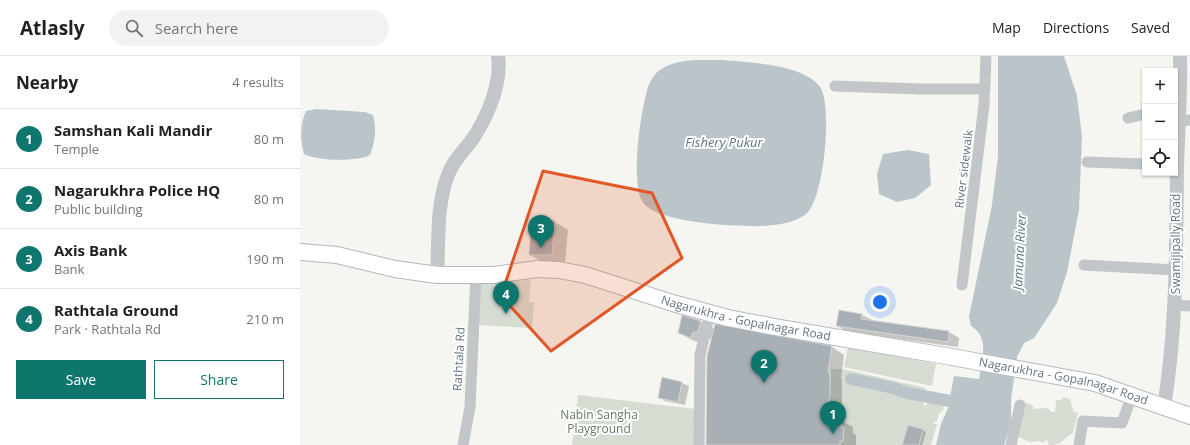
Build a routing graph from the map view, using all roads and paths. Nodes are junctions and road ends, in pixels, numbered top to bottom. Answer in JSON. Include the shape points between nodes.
{"nodes":[{"id":1,"x":498,"y":56,"type":"edge"},
{"id":2,"x":986,"y":56,"type":"edge"},
{"id":3,"x":1180,"y":56,"type":"edge"},
{"id":4,"x":835,"y":86,"type":"dead end"},
{"id":5,"x":985,"y":89,"type":"junction"},
{"id":6,"x":1142,"y":115,"type":"edge"},
{"id":7,"x":1181,"y":116,"type":"edge"},
{"id":8,"x":1128,"y":118,"type":"dead end"},
{"id":9,"x":1178,"y":145,"type":"edge"},
{"id":10,"x":1087,"y":162,"type":"dead end"},
{"id":11,"x":1142,"y":164,"type":"edge"},
{"id":12,"x":1176,"y":176,"type":"edge"},
{"id":13,"x":300,"y":252,"type":"edge"},
{"id":14,"x":1084,"y":265,"type":"dead end"},
{"id":15,"x":1176,"y":270,"type":"junction"},
{"id":16,"x":437,"y":275,"type":"junction"},
{"id":17,"x":476,"y":275,"type":"junction"},
{"id":18,"x":962,"y":284,"type":"dead end"},
{"id":19,"x":1176,"y":305,"type":"junction"},
{"id":20,"x":1190,"y":306,"type":"edge"},
{"id":21,"x":710,"y":313,"type":"junction"},
{"id":22,"x":1132,"y":395,"type":"junction"},
{"id":23,"x":1020,"y":405,"type":"dead end"},
{"id":24,"x":1164,"y":408,"type":"junction"},
{"id":25,"x":1190,"y":416,"type":"edge"},
{"id":26,"x":463,"y":445,"type":"edge"},
{"id":27,"x":699,"y":445,"type":"edge"},
{"id":28,"x":1011,"y":445,"type":"edge"},
{"id":29,"x":1079,"y":445,"type":"edge"}],
"edges":[{"from":1,"to":16,"type":"street","via":[[497,77],[486,114],[473,138],[455,160],[442,193]]},
{"from":2,"to":5,"type":"street","name":"River sidewalk"},
{"from":3,"to":7,"type":"street","name":"Swamijipally Road"},
{"from":4,"to":5,"type":"street"},
{"from":5,"to":18,"type":"street","name":"River sidewalk"},
{"from":6,"to":8,"type":"street"},
{"from":7,"to":9,"type":"street","name":"Swamijipally Road"},
{"from":10,"to":11,"type":"street"},
{"from":12,"to":15,"type":"street","name":"Swamijipally Road"},
{"from":13,"to":16,"type":"main road","name":"Nagarukhra - Gopalnagar Road","via":[[337,255],[395,270]]},
{"from":14,"to":15,"type":"street"},
{"from":15,"to":19,"type":"street","name":"Swamijipally Road"},
{"from":16,"to":17,"type":"main road","name":"Nagarukhra - Gopalnagar Road"},
{"from":17,"to":21,"type":"main road","name":"Nagarukhra - Gopalnagar Road","via":[[537,269],[559,270],[585,275]]},
{"from":17,"to":26,"type":"street","name":"Rathtala Rd","via":[[470,407]]},
{"from":19,"to":20,"type":"street"},
{"from":19,"to":24,"type":"street","name":"Swamijipally Road"},
{"from":21,"to":22,"type":"main road","name":"Nagarukhra - Gopalnagar Road","via":[[775,327],[1038,372]]},
{"from":21,"to":27,"type":"street","via":[[700,355]]},
{"from":22,"to":24,"type":"main road","name":"Nagarukhra - Gopalnagar Road"},
{"from":22,"to":29,"type":"street","via":[[1122,423],[1083,421]]},
{"from":23,"to":28,"type":"street"},
{"from":24,"to":25,"type":"main road","name":"Nagarukhra - Gopalnagar Road"}]}
